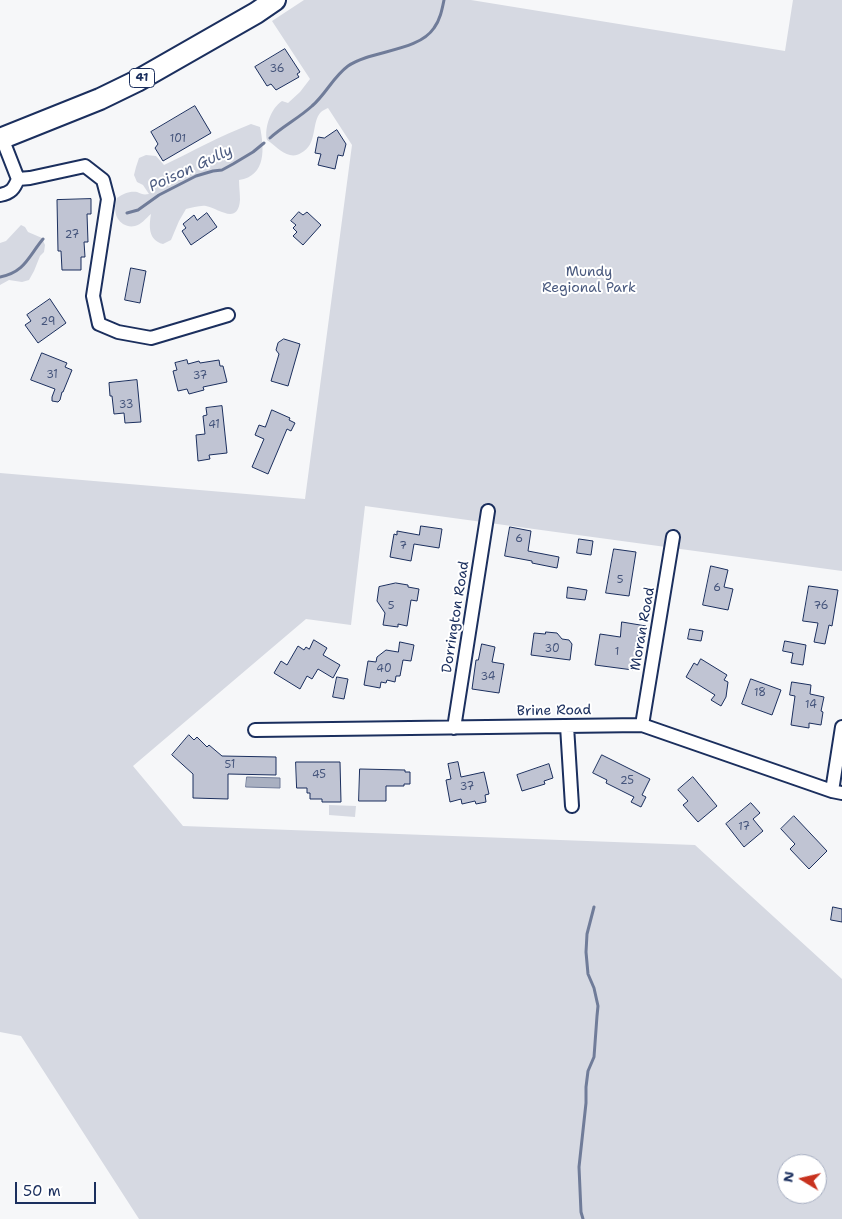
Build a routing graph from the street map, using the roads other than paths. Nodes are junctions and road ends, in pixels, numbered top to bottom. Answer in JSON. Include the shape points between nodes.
{"nodes":[{"id":1,"x":275,"y":0,"type":"edge"},
{"id":2,"x":1,"y":138,"type":"edge"},
{"id":3,"x":18,"y":179,"type":"junction"},
{"id":4,"x":0,"y":195,"type":"edge"},
{"id":5,"x":228,"y":315,"type":"dead end"},
{"id":6,"x":488,"y":511,"type":"dead end"},
{"id":7,"x":673,"y":537,"type":"dead end"},
{"id":8,"x":568,"y":726,"type":"junction"},
{"id":9,"x":642,"y":726,"type":"junction"},
{"id":10,"x":842,"y":727,"type":"edge"},
{"id":11,"x":454,"y":728,"type":"junction"},
{"id":12,"x":254,"y":730,"type":"dead end"},
{"id":13,"x":837,"y":792,"type":"edge"},
{"id":14,"x":572,"y":806,"type":"dead end"}],
"edges":[{"from":1,"to":2,"type":"main road","number":"41","via":[[137,81]]},
{"from":2,"to":3,"type":"street"},
{"from":3,"to":4,"type":"street","via":[[7,194]]},
{"from":3,"to":5,"type":"street","via":[[85,166],[103,180],[108,199],[93,296],[99,324],[118,332],[152,338]]},
{"from":6,"to":11,"type":"street","name":"Dorrington Road"},
{"from":7,"to":9,"type":"street","name":"Moran Road"},
{"from":8,"to":9,"type":"street","name":"Brine Road"},
{"from":8,"to":11,"type":"street","name":"Brine Road"},
{"from":8,"to":14,"type":"street"},
{"from":9,"to":13,"type":"street","name":"Brine Road"},
{"from":10,"to":13,"type":"street"},
{"from":11,"to":12,"type":"street","name":"Brine Road"}]}
